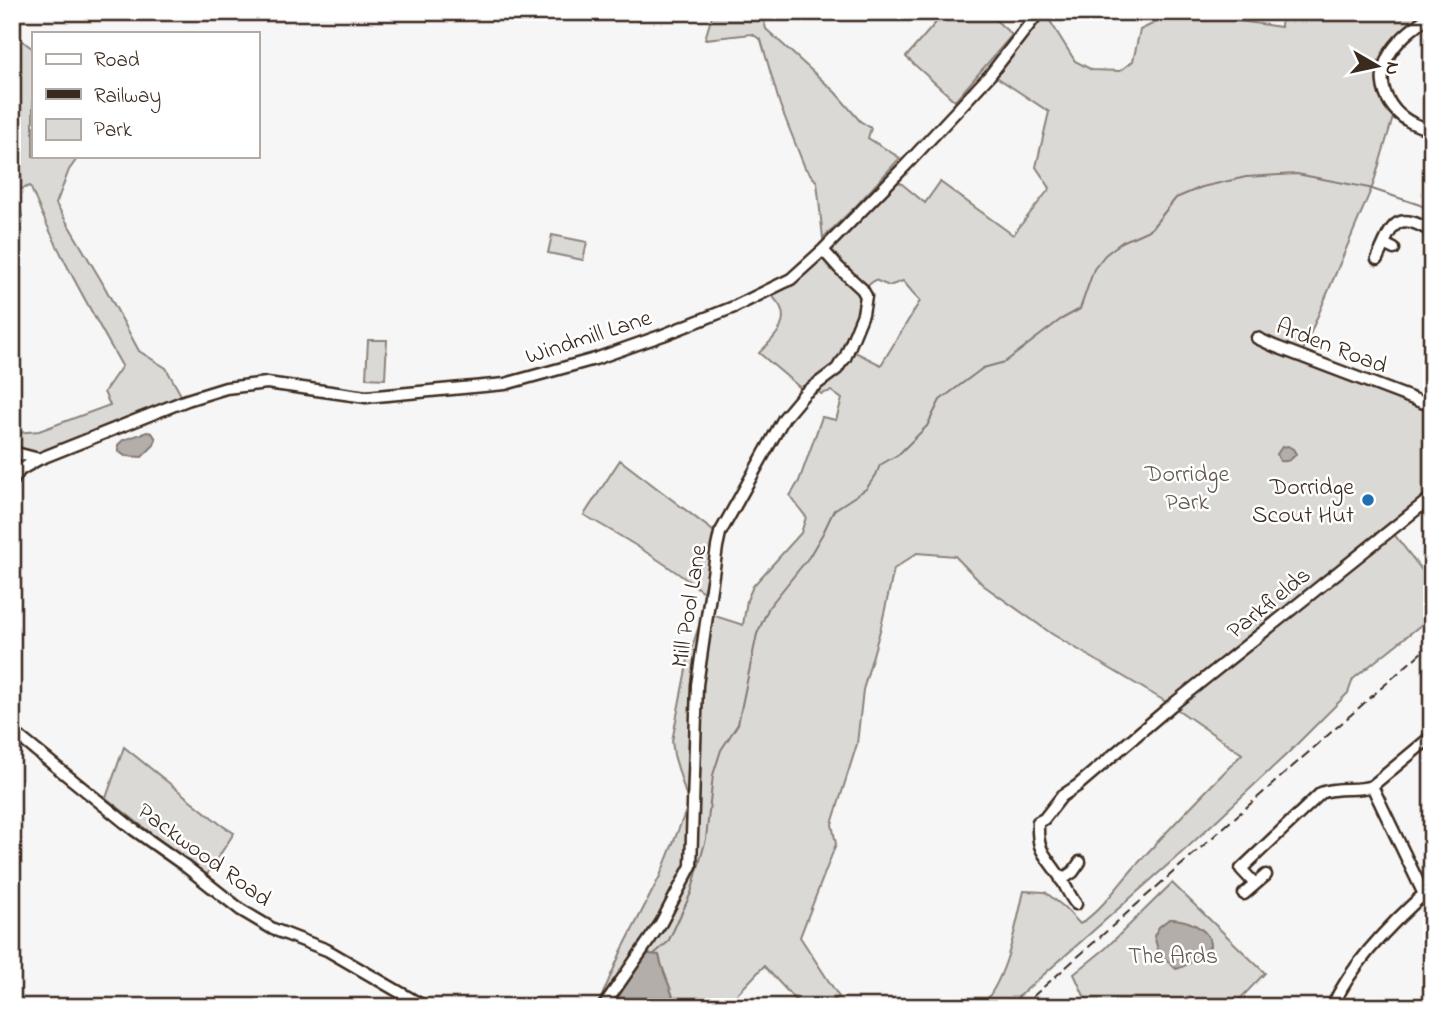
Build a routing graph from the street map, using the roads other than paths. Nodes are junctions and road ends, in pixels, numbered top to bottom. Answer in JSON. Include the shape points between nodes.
{"nodes":[{"id":1,"x":1039,"y":12,"type":"edge"},
{"id":2,"x":1432,"y":14,"type":"edge"},
{"id":3,"x":1432,"y":129,"type":"edge"},
{"id":4,"x":12,"y":199,"type":"edge"},
{"id":5,"x":1432,"y":232,"type":"edge"},
{"id":6,"x":12,"y":237,"type":"edge"},
{"id":7,"x":823,"y":250,"type":"junction"},
{"id":8,"x":1377,"y":259,"type":"dead end"},
{"id":9,"x":1257,"y":338,"type":"dead end"},
{"id":10,"x":1432,"y":405,"type":"edge"},
{"id":11,"x":12,"y":450,"type":"edge"},
{"id":12,"x":39,"y":459,"type":"junction"},
{"id":13,"x":13,"y":480,"type":"edge"},
{"id":14,"x":12,"y":485,"type":"edge"},
{"id":15,"x":1432,"y":497,"type":"edge"},
{"id":16,"x":12,"y":731,"type":"edge"},
{"id":17,"x":1432,"y":736,"type":"edge"},
{"id":18,"x":1372,"y":786,"type":"junction"},
{"id":19,"x":1080,"y":862,"type":"dead end"},
{"id":20,"x":1266,"y":875,"type":"dead end"},
{"id":21,"x":1061,"y":880,"type":"junction"},
{"id":22,"x":1255,"y":884,"type":"junction"},
{"id":23,"x":1428,"y":891,"type":"edge"},
{"id":24,"x":1244,"y":894,"type":"dead end"},
{"id":25,"x":1076,"y":904,"type":"dead end"},
{"id":26,"x":1432,"y":911,"type":"edge"},
{"id":27,"x":425,"y":1007,"type":"edge"},
{"id":28,"x":603,"y":1007,"type":"edge"},
{"id":29,"x":1332,"y":1007,"type":"edge"}],
"edges":[{"from":1,"to":7,"type":"street","name":"Windmill Lane","via":[[990,75]]},
{"from":2,"to":3,"type":"street","via":[[1388,55],[1382,78],[1385,94],[1397,113]]},
{"from":4,"to":6,"type":"street"},
{"from":5,"to":8,"type":"street","via":[[1414,222],[1396,223],[1389,246]]},
{"from":7,"to":12,"type":"street","name":"Windmill Lane","via":[[791,279],[734,307],[595,359],[505,384],[366,397],[267,383],[226,388]]},
{"from":7,"to":28,"type":"street","name":"Mill Pool Lane","via":[[862,289],[866,296],[863,314],[837,369],[805,393],[784,418],[720,533],[697,685],[691,866],[661,923]]},
{"from":9,"to":10,"type":"street","name":"Arden Road"},
{"from":11,"to":12,"type":"street"},
{"from":11,"to":13,"type":"street"},
{"from":12,"to":13,"type":"street","name":"Windmill Lane"},
{"from":13,"to":14,"type":"street"},
{"from":15,"to":21,"type":"street","name":"Parkfields","via":[[1061,798],[1038,822],[1037,834],[1040,848]]},
{"from":16,"to":27,"type":"street","name":"Packwood Road","via":[[241,910],[273,929],[327,950]]},
{"from":17,"to":18,"type":"street"},
{"from":18,"to":22,"type":"street","via":[[1321,793],[1241,869]]},
{"from":18,"to":23,"type":"street"},
{"from":19,"to":21,"type":"street"},
{"from":20,"to":22,"type":"street"},
{"from":21,"to":25,"type":"street","name":"Parkfields"},
{"from":22,"to":24,"type":"street"},
{"from":23,"to":26,"type":"street"},
{"from":23,"to":29,"type":"street","via":[[1388,928]]}]}
